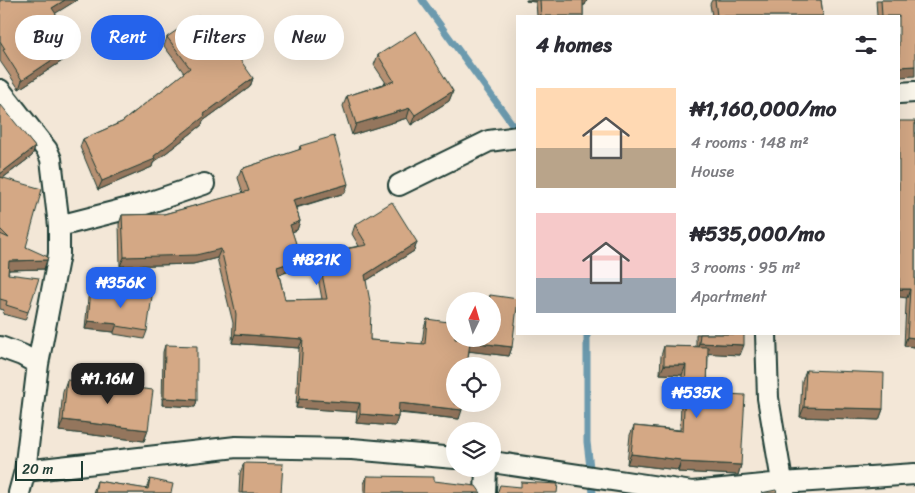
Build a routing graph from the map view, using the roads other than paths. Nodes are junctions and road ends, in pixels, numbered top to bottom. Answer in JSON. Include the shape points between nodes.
{"nodes":[{"id":1,"x":0,"y":90,"type":"edge"},
{"id":2,"x":915,"y":92,"type":"edge"},
{"id":3,"x":900,"y":93,"type":"edge"},
{"id":4,"x":516,"y":137,"type":"edge"},
{"id":5,"x":204,"y":184,"type":"dead end"},
{"id":6,"x":399,"y":185,"type":"dead end"},
{"id":7,"x":59,"y":226,"type":"junction"},
{"id":8,"x":766,"y":335,"type":"edge"},
{"id":9,"x":0,"y":347,"type":"edge"},
{"id":10,"x":38,"y":364,"type":"junction"},
{"id":11,"x":446,"y":457,"type":"edge"},
{"id":12,"x":501,"y":463,"type":"edge"},
{"id":13,"x":25,"y":471,"type":"junction"},
{"id":14,"x":915,"y":474,"type":"edge"},
{"id":15,"x":486,"y":477,"type":"edge"},
{"id":16,"x":783,"y":488,"type":"edge"},
{"id":17,"x":19,"y":493,"type":"edge"},
{"id":18,"x":485,"y":493,"type":"edge"}],
"edges":[{"from":1,"to":7,"type":"street","via":[[51,159]]},
{"from":2,"to":3,"type":"street"},
{"from":4,"to":6,"type":"street","via":[[489,141]]},
{"from":5,"to":7,"type":"street","via":[[145,204]]},
{"from":7,"to":10,"type":"street","via":[[59,254]]},
{"from":8,"to":16,"type":"street","via":[[768,398]]},
{"from":9,"to":10,"type":"street"},
{"from":10,"to":13,"type":"street"},
{"from":11,"to":13,"type":"street","via":[[352,449],[236,447]]},
{"from":12,"to":16,"type":"street","via":[[692,492]]},
{"from":13,"to":17,"type":"street"},
{"from":14,"to":16,"type":"street"},
{"from":15,"to":18,"type":"street"}]}
